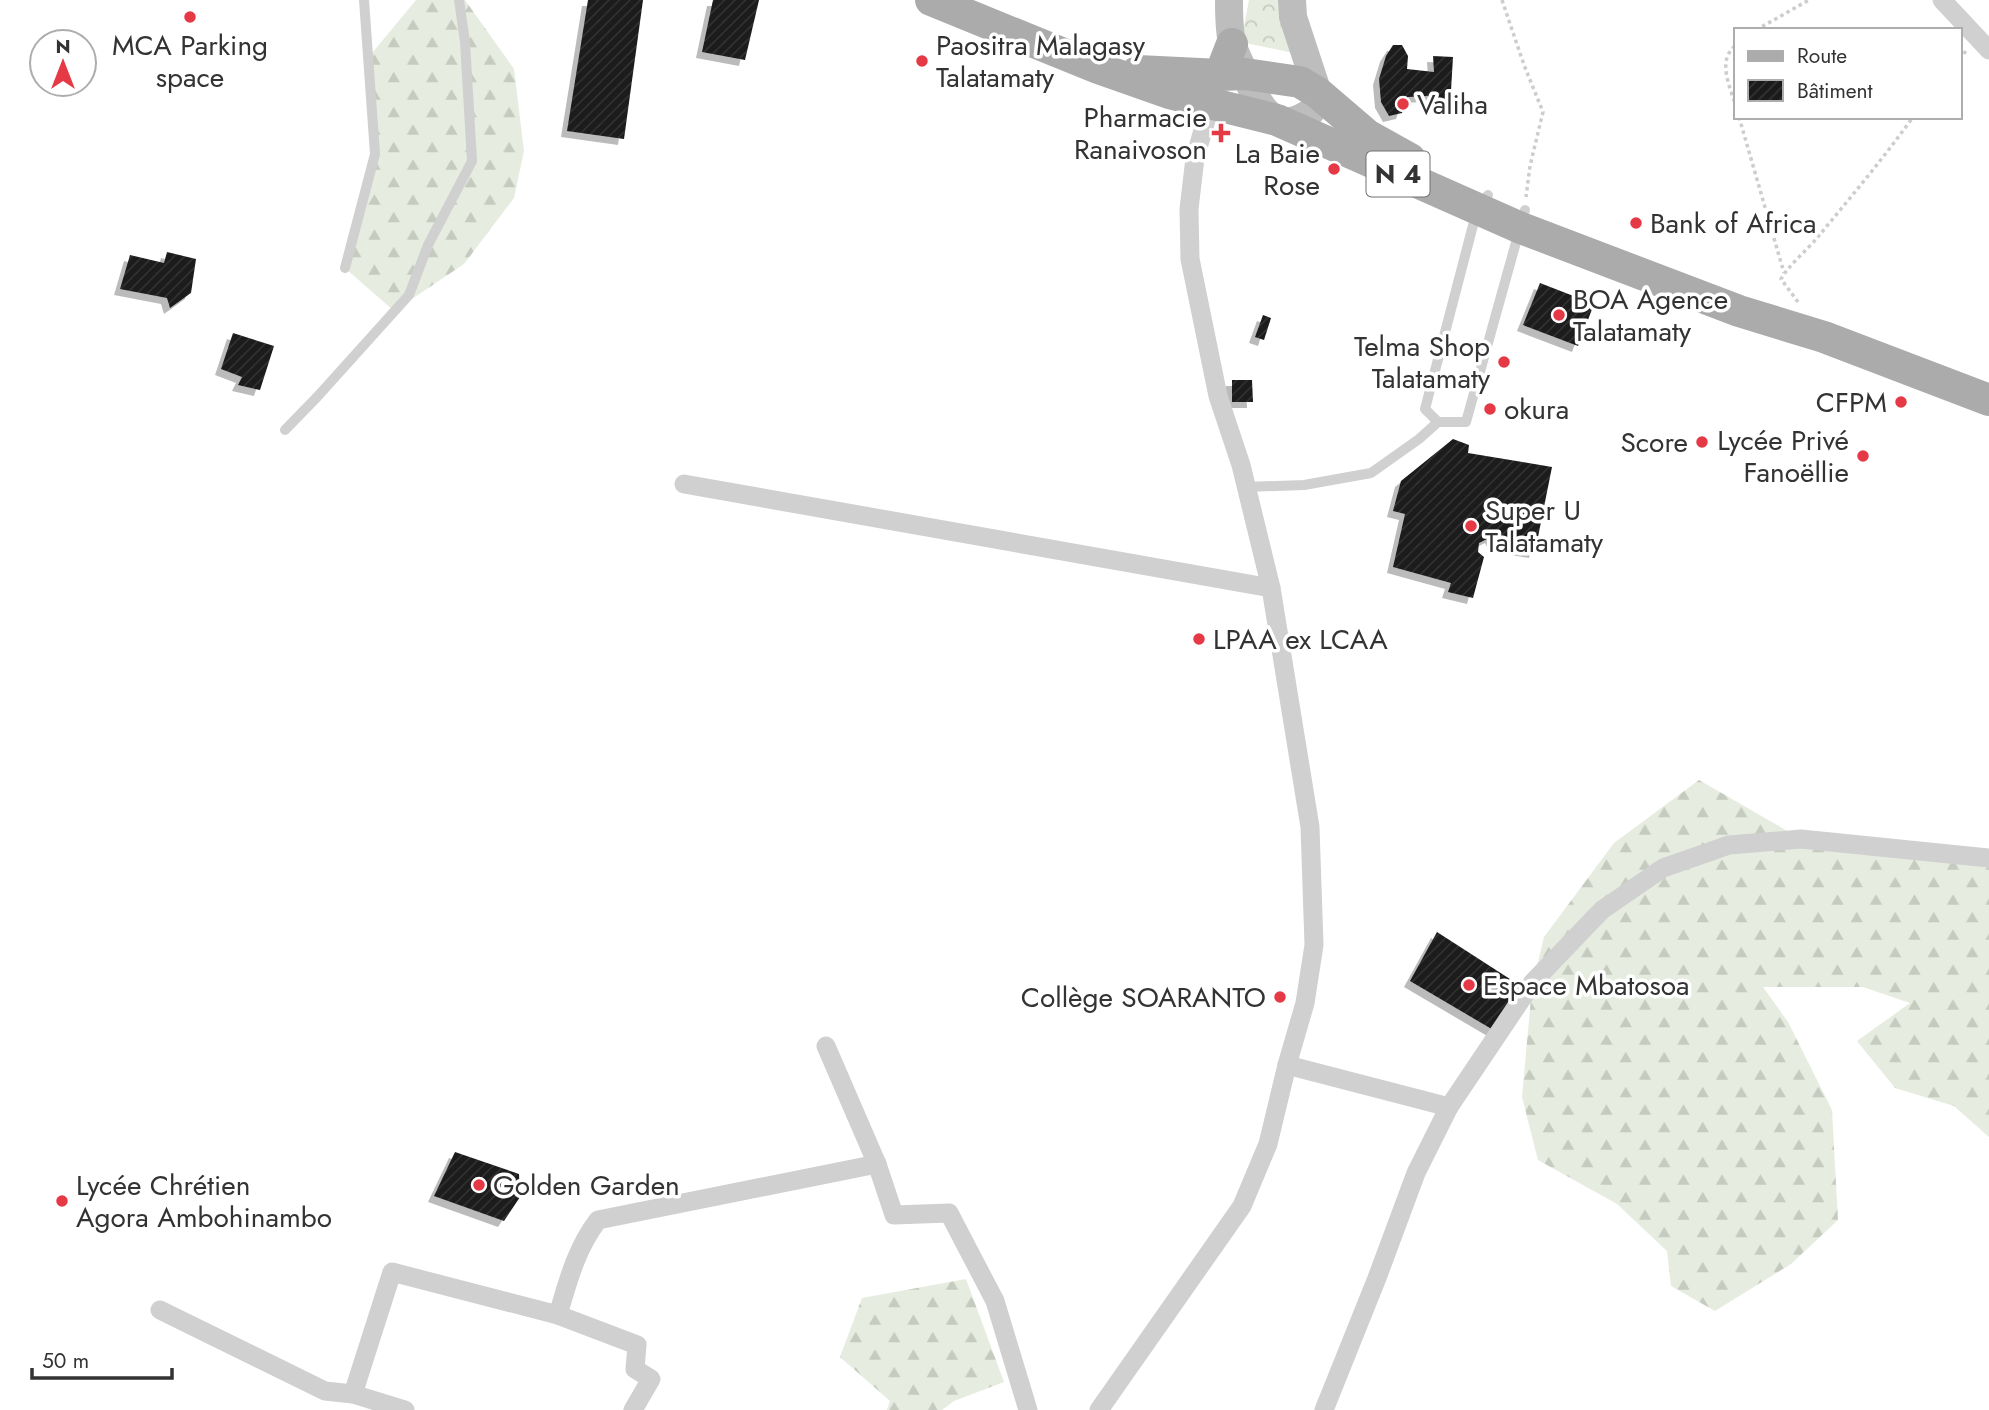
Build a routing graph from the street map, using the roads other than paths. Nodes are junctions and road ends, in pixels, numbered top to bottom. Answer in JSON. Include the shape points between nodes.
{"nodes":[{"id":1,"x":364,"y":0,"type":"edge"},
{"id":2,"x":459,"y":0,"type":"edge"},
{"id":3,"x":932,"y":0,"type":"edge"},
{"id":4,"x":1229,"y":0,"type":"edge"},
{"id":5,"x":1292,"y":0,"type":"edge"},
{"id":6,"x":1942,"y":0,"type":"edge"},
{"id":7,"x":1233,"y":44,"type":"joint"},
{"id":8,"x":1989,"y":50,"type":"edge"},
{"id":9,"x":1098,"y":68,"type":"junction"},
{"id":10,"x":1232,"y":74,"type":"junction"},
{"id":11,"x":1318,"y":93,"type":"junction"},
{"id":12,"x":1209,"y":105,"type":"junction"},
{"id":13,"x":1277,"y":120,"type":"junction"},
{"id":14,"x":1482,"y":203,"type":"junction"},
{"id":15,"x":1523,"y":219,"type":"junction"},
{"id":16,"x":345,"y":268,"type":"dead end"},
{"id":17,"x":1989,"y":400,"type":"edge"},
{"id":18,"x":1438,"y":422,"type":"junction"},
{"id":19,"x":285,"y":430,"type":"dead end"},
{"id":20,"x":684,"y":484,"type":"dead end"},
{"id":21,"x":1246,"y":487,"type":"junction"},
{"id":22,"x":1270,"y":587,"type":"junction"},
{"id":23,"x":1989,"y":858,"type":"edge"},
{"id":24,"x":826,"y":1046,"type":"dead end"},
{"id":25,"x":1287,"y":1065,"type":"junction"},
{"id":26,"x":1449,"y":1107,"type":"junction"},
{"id":27,"x":877,"y":1164,"type":"junction"},
{"id":28,"x":160,"y":1310,"type":"dead end"},
{"id":29,"x":558,"y":1315,"type":"junction"},
{"id":30,"x":353,"y":1394,"type":"junction"},
{"id":31,"x":405,"y":1410,"type":"edge"},
{"id":32,"x":633,"y":1410,"type":"edge"},
{"id":33,"x":1027,"y":1410,"type":"edge"},
{"id":34,"x":1099,"y":1410,"type":"edge"},
{"id":35,"x":1324,"y":1410,"type":"edge"}],
"edges":[{"from":1,"to":16,"type":"lane","via":[[375,154]]},
{"from":2,"to":19,"type":"lane","via":[[466,42],[472,161],[428,245],[409,295]]},
{"from":3,"to":9,"type":"main road","number":"N 4"},
{"from":4,"to":7,"type":"main road"},
{"from":5,"to":11,"type":"main road","via":[[1293,17]]},
{"from":6,"to":8,"type":"street"},
{"from":7,"to":10,"type":"main road"},
{"from":9,"to":10,"type":"main road","number":"N 4"},
{"from":9,"to":12,"type":"main road","number":"N 4"},
{"from":10,"to":11,"type":"main road","number":"N 4","via":[[1300,82]]},
{"from":10,"to":12,"type":"street"},
{"from":10,"to":13,"type":"main road"},
{"from":11,"to":13,"type":"main road","via":[[1308,114]]},
{"from":11,"to":14,"type":"main road","number":"N 4","via":[[1367,135]]},
{"from":12,"to":13,"type":"main road","number":"N 4"},
{"from":12,"to":21,"type":"street","via":[[1195,158],[1190,258],[1218,396]]},
{"from":13,"to":14,"type":"main road","number":"N 4"},
{"from":14,"to":15,"type":"main road","number":"N 4"},
{"from":14,"to":18,"type":"lane","via":[[1425,409]]},
{"from":15,"to":17,"type":"main road","number":"N 4","via":[[1749,298],[1824,337]]},
{"from":15,"to":18,"type":"lane","via":[[1466,422]]},
{"from":18,"to":21,"type":"lane","via":[[1371,473],[1304,485]]},
{"from":20,"to":22,"type":"street"},
{"from":21,"to":22,"type":"street"},
{"from":22,"to":25,"type":"street","via":[[1310,827],[1314,945],[1305,1003]]},
{"from":23,"to":26,"type":"street","via":[[1801,839],[1729,845],[1663,868],[1602,910],[1533,982]]},
{"from":24,"to":27,"type":"street"},
{"from":25,"to":26,"type":"street"},
{"from":25,"to":34,"type":"street","via":[[1268,1144],[1242,1206]]},
{"from":26,"to":35,"type":"street","via":[[1416,1173]]},
{"from":27,"to":29,"type":"street","via":[[598,1220],[574,1261]]},
{"from":27,"to":33,"type":"street","via":[[894,1215],[949,1213],[995,1301]]},
{"from":28,"to":30,"type":"street","via":[[325,1391]]},
{"from":29,"to":30,"type":"street","via":[[392,1272]]},
{"from":29,"to":32,"type":"street","via":[[637,1345],[635,1369],[651,1379]]},
{"from":30,"to":31,"type":"street"}]}
